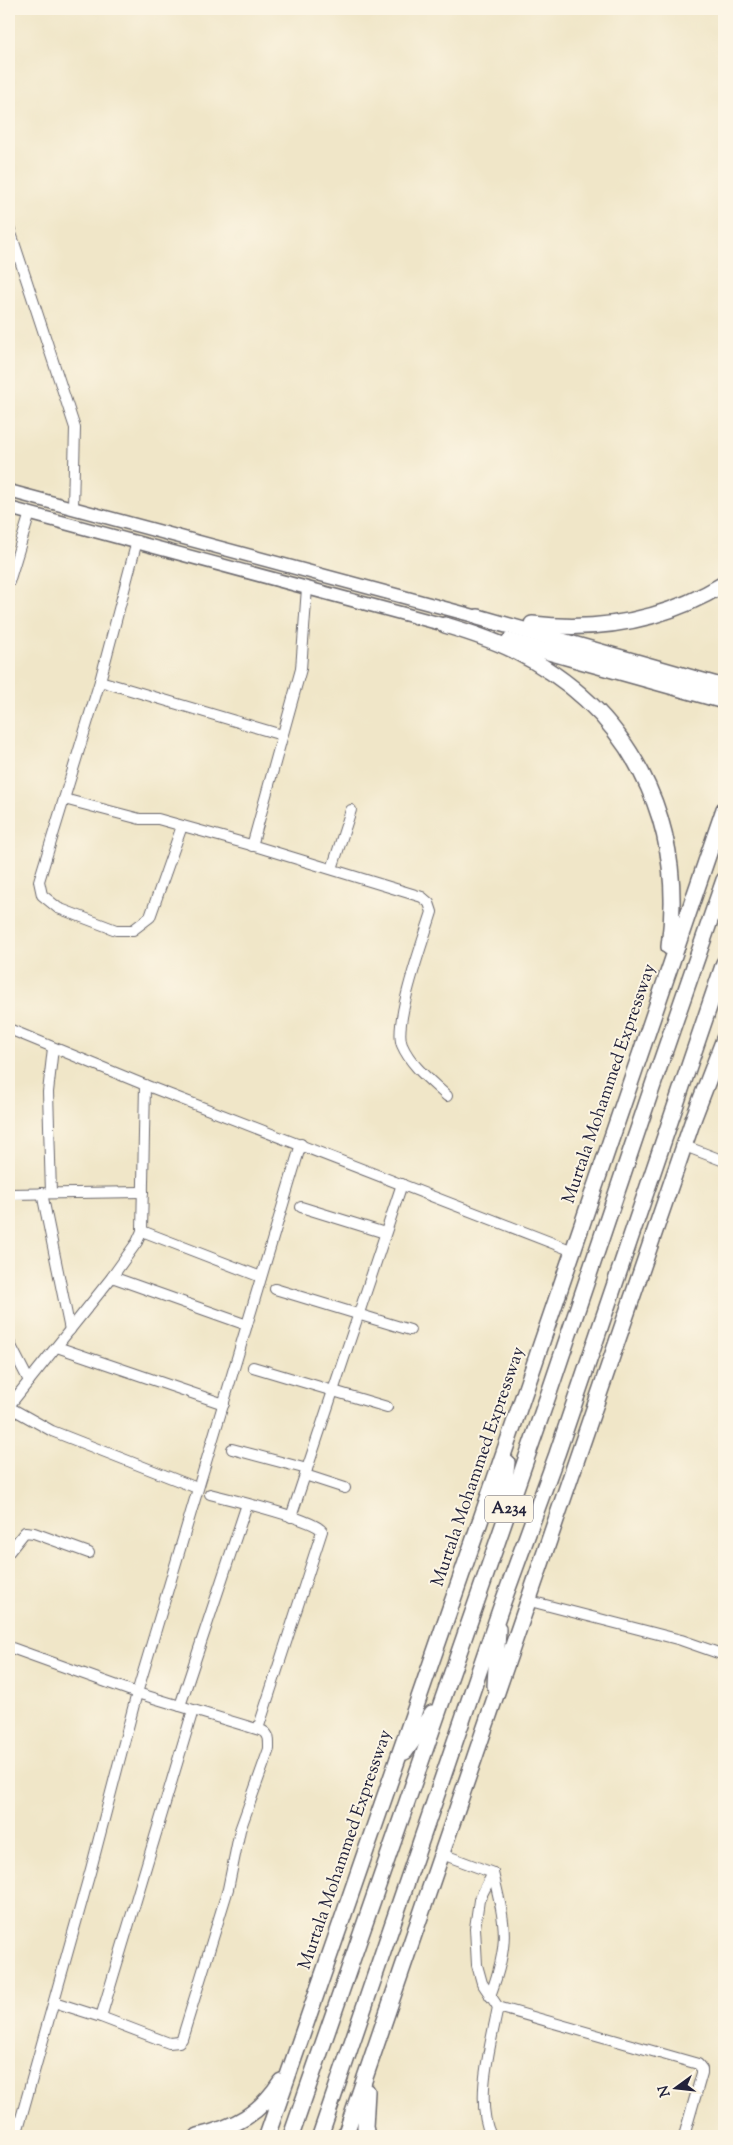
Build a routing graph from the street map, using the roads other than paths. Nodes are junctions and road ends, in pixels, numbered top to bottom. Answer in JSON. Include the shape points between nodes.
{"nodes":[{"id":1,"x":9,"y":227,"type":"edge"},
{"id":2,"x":9,"y":491,"type":"edge"},
{"id":3,"x":9,"y":508,"type":"edge"},
{"id":4,"x":72,"y":508,"type":"junction"},
{"id":5,"x":30,"y":513,"type":"junction"},
{"id":6,"x":137,"y":541,"type":"junction"},
{"id":7,"x":9,"y":582,"type":"edge"},
{"id":8,"x":724,"y":584,"type":"edge"},
{"id":9,"x":307,"y":588,"type":"junction"},
{"id":10,"x":478,"y":617,"type":"junction"},
{"id":11,"x":445,"y":625,"type":"junction"},
{"id":12,"x":100,"y":682,"type":"junction"},
{"id":13,"x":724,"y":687,"type":"edge"},
{"id":14,"x":724,"y":701,"type":"edge"},
{"id":15,"x":282,"y":735,"type":"junction"},
{"id":16,"x":64,"y":799,"type":"junction"},
{"id":17,"x":724,"y":809,"type":"edge"},
{"id":18,"x":351,"y":810,"type":"dead end"},
{"id":19,"x":182,"y":826,"type":"junction"},
{"id":20,"x":252,"y":846,"type":"junction"},
{"id":21,"x":332,"y":869,"type":"junction"},
{"id":22,"x":724,"y":880,"type":"edge"},
{"id":23,"x":724,"y":963,"type":"edge"},
{"id":24,"x":660,"y":992,"type":"junction"},
{"id":25,"x":9,"y":1029,"type":"edge"},
{"id":26,"x":724,"y":1039,"type":"edge"},
{"id":27,"x":53,"y":1048,"type":"junction"},
{"id":28,"x":724,"y":1064,"type":"edge"},
{"id":29,"x":145,"y":1085,"type":"junction"},
{"id":30,"x":447,"y":1096,"type":"dead end"},
{"id":31,"x":694,"y":1117,"type":"junction"},
{"id":32,"x":301,"y":1144,"type":"junction"},
{"id":33,"x":684,"y":1146,"type":"junction"},
{"id":34,"x":724,"y":1161,"type":"edge"},
{"id":35,"x":402,"y":1184,"type":"junction"},
{"id":36,"x":143,"y":1192,"type":"junction"},
{"id":37,"x":46,"y":1193,"type":"junction"},
{"id":38,"x":9,"y":1194,"type":"edge"},
{"id":39,"x":301,"y":1207,"type":"dead end"},
{"id":40,"x":142,"y":1231,"type":"junction"},
{"id":41,"x":385,"y":1233,"type":"junction"},
{"id":42,"x":573,"y":1251,"type":"junction"},
{"id":43,"x":112,"y":1277,"type":"junction"},
{"id":44,"x":262,"y":1277,"type":"junction"},
{"id":45,"x":275,"y":1289,"type":"dead end"},
{"id":46,"x":358,"y":1314,"type":"junction"},
{"id":47,"x":247,"y":1325,"type":"junction"},
{"id":48,"x":70,"y":1330,"type":"junction"},
{"id":49,"x":410,"y":1330,"type":"dead end"},
{"id":50,"x":9,"y":1342,"type":"edge"},
{"id":51,"x":57,"y":1347,"type":"junction"},
{"id":52,"x":253,"y":1367,"type":"dead end"},
{"id":53,"x":29,"y":1381,"type":"junction"},
{"id":54,"x":604,"y":1386,"type":"junction"},
{"id":55,"x":333,"y":1391,"type":"junction"},
{"id":56,"x":224,"y":1404,"type":"junction"},
{"id":57,"x":9,"y":1407,"type":"edge"},
{"id":58,"x":387,"y":1407,"type":"dead end"},
{"id":59,"x":509,"y":1438,"type":"junction"},
{"id":60,"x":232,"y":1449,"type":"dead end"},
{"id":61,"x":557,"y":1454,"type":"junction"},
{"id":62,"x":306,"y":1472,"type":"junction"},
{"id":63,"x":197,"y":1488,"type":"junction"},
{"id":64,"x":345,"y":1488,"type":"dead end"},
{"id":65,"x":210,"y":1494,"type":"dead end"},
{"id":66,"x":247,"y":1504,"type":"junction"},
{"id":67,"x":291,"y":1517,"type":"junction"},
{"id":68,"x":500,"y":1535,"type":"junction"},
{"id":69,"x":9,"y":1552,"type":"edge"},
{"id":70,"x":89,"y":1553,"type":"dead end"},
{"id":71,"x":530,"y":1601,"type":"junction"},
{"id":72,"x":500,"y":1610,"type":"junction"},
{"id":73,"x":9,"y":1648,"type":"edge"},
{"id":74,"x":724,"y":1656,"type":"edge"},
{"id":75,"x":137,"y":1693,"type":"junction"},
{"id":76,"x":442,"y":1698,"type":"junction"},
{"id":77,"x":180,"y":1706,"type":"junction"},
{"id":78,"x":493,"y":1708,"type":"junction"},
{"id":79,"x":193,"y":1710,"type":"junction"},
{"id":80,"x":258,"y":1729,"type":"junction"},
{"id":81,"x":394,"y":1769,"type":"junction"},
{"id":82,"x":442,"y":1854,"type":"junction"},
{"id":83,"x":493,"y":1873,"type":"junction"},
{"id":84,"x":490,"y":1996,"type":"junction"},
{"id":85,"x":54,"y":2002,"type":"junction"},
{"id":86,"x":498,"y":2007,"type":"junction"},
{"id":87,"x":101,"y":2017,"type":"junction"},
{"id":88,"x":377,"y":2041,"type":"junction"},
{"id":89,"x":298,"y":2046,"type":"junction"},
{"id":90,"x":16,"y":2136,"type":"edge"},
{"id":91,"x":198,"y":2136,"type":"edge"},
{"id":92,"x":267,"y":2136,"type":"edge"},
{"id":93,"x":291,"y":2136,"type":"edge"},
{"id":94,"x":320,"y":2136,"type":"edge"},
{"id":95,"x":345,"y":2136,"type":"edge"},
{"id":96,"x":367,"y":2136,"type":"edge"},
{"id":97,"x":492,"y":2136,"type":"edge"},
{"id":98,"x":684,"y":2136,"type":"edge"}],
"edges":[{"from":1,"to":4,"type":"street","via":[[75,428]]},
{"from":2,"to":4,"type":"main road"},
{"from":3,"to":5,"type":"main road"},
{"from":4,"to":10,"type":"main road"},
{"from":5,"to":6,"type":"main road"},
{"from":5,"to":7,"type":"street"},
{"from":6,"to":9,"type":"main road"},
{"from":6,"to":12,"type":"street"},
{"from":8,"to":10,"type":"highway","via":[[694,601],[633,622],[576,628]]},
{"from":9,"to":11,"type":"main road"},
{"from":9,"to":15,"type":"street","via":[[301,669]]},
{"from":10,"to":13,"type":"highway"},
{"from":11,"to":14,"type":"highway"},
{"from":11,"to":24,"type":"highway","via":[[488,638],[565,683],[608,721],[648,783],[666,835],[671,863],[673,920]]},
{"from":12,"to":15,"type":"street"},
{"from":12,"to":16,"type":"street"},
{"from":15,"to":20,"type":"street"},
{"from":16,"to":19,"type":"street"},
{"from":16,"to":19,"type":"street","via":[[39,880],[42,896],[58,908],[116,930],[133,930],[150,917]]},
{"from":17,"to":24,"type":"highway","name":"Murtala Mohammed Expressway"},
{"from":18,"to":21,"type":"street"},
{"from":19,"to":20,"type":"street"},
{"from":20,"to":21,"type":"street"},
{"from":21,"to":30,"type":"street","via":[[422,897],[429,903],[432,912],[400,1034],[415,1067]]},
{"from":22,"to":68,"type":"highway","number":"A234"},
{"from":23,"to":61,"type":"highway","number":"A234"},
{"from":24,"to":42,"type":"highway","name":"Murtala Mohammed Expressway"},
{"from":25,"to":27,"type":"street"},
{"from":26,"to":31,"type":"highway"},
{"from":27,"to":29,"type":"street"},
{"from":27,"to":37,"type":"street","via":[[48,1092]]},
{"from":28,"to":31,"type":"highway"},
{"from":29,"to":32,"type":"street"},
{"from":29,"to":36,"type":"street"},
{"from":31,"to":33,"type":"highway"},
{"from":32,"to":35,"type":"street"},
{"from":32,"to":44,"type":"street"},
{"from":33,"to":34,"type":"street"},
{"from":33,"to":54,"type":"highway"},
{"from":35,"to":41,"type":"street"},
{"from":35,"to":42,"type":"street"},
{"from":36,"to":37,"type":"street"},
{"from":36,"to":40,"type":"street"},
{"from":37,"to":38,"type":"street"},
{"from":37,"to":48,"type":"street"},
{"from":39,"to":41,"type":"street"},
{"from":40,"to":43,"type":"street"},
{"from":40,"to":44,"type":"street"},
{"from":41,"to":46,"type":"street"},
{"from":42,"to":59,"type":"highway","name":"Murtala Mohammed Expressway"},
{"from":43,"to":47,"type":"street"},
{"from":43,"to":48,"type":"street"},
{"from":44,"to":47,"type":"street"},
{"from":45,"to":46,"type":"street"},
{"from":46,"to":49,"type":"street"},
{"from":46,"to":55,"type":"street"},
{"from":47,"to":56,"type":"street"},
{"from":48,"to":51,"type":"street"},
{"from":50,"to":53,"type":"street"},
{"from":51,"to":53,"type":"street"},
{"from":51,"to":56,"type":"street"},
{"from":52,"to":55,"type":"street"},
{"from":53,"to":57,"type":"street"},
{"from":54,"to":61,"type":"highway"},
{"from":54,"to":71,"type":"highway"},
{"from":55,"to":58,"type":"street"},
{"from":55,"to":62,"type":"street"},
{"from":56,"to":63,"type":"street"},
{"from":57,"to":63,"type":"street","via":[[52,1430]]},
{"from":59,"to":68,"type":"highway"},
{"from":59,"to":81,"type":"highway","name":"Murtala Mohammed Expressway"},
{"from":60,"to":62,"type":"street"},
{"from":61,"to":72,"type":"highway","number":"A234"},
{"from":62,"to":64,"type":"street"},
{"from":62,"to":67,"type":"street"},
{"from":63,"to":75,"type":"street"},
{"from":65,"to":66,"type":"street"},
{"from":66,"to":67,"type":"street"},
{"from":66,"to":77,"type":"street"},
{"from":67,"to":80,"type":"street","via":[[320,1528],[322,1535]]},
{"from":68,"to":76,"type":"highway","number":"A234"},
{"from":69,"to":70,"type":"street","via":[[25,1532]]},
{"from":71,"to":74,"type":"street","via":[[681,1640]]},
{"from":71,"to":78,"type":"highway"},
{"from":72,"to":78,"type":"highway"},
{"from":72,"to":94,"type":"highway","number":"A234"},
{"from":73,"to":75,"type":"street"},
{"from":75,"to":77,"type":"street"},
{"from":75,"to":85,"type":"street"},
{"from":76,"to":81,"type":"highway"},
{"from":76,"to":93,"type":"highway","number":"A234"},
{"from":77,"to":79,"type":"street"},
{"from":78,"to":82,"type":"highway"},
{"from":79,"to":80,"type":"street"},
{"from":79,"to":87,"type":"street"},
{"from":80,"to":87,"type":"street","via":[[267,1733],[269,1749],[240,1830],[228,1889],[182,2039],[169,2043]]},
{"from":81,"to":89,"type":"highway","name":"Murtala Mohammed Expressway"},
{"from":82,"to":83,"type":"street"},
{"from":82,"to":88,"type":"highway"},
{"from":83,"to":84,"type":"street","via":[[504,1920],[505,1942]]},
{"from":83,"to":84,"type":"street","via":[[479,1900],[476,1928],[477,1965]]},
{"from":84,"to":86,"type":"street"},
{"from":85,"to":87,"type":"street"},
{"from":85,"to":90,"type":"street"},
{"from":86,"to":97,"type":"street","via":[[484,2089],[488,2129]]},
{"from":86,"to":98,"type":"street","via":[[698,2064],[702,2073]]},
{"from":88,"to":95,"type":"highway"},
{"from":88,"to":96,"type":"highway","via":[[365,2101]]},
{"from":89,"to":91,"type":"highway","via":[[288,2069],[264,2104],[250,2116]]},
{"from":89,"to":92,"type":"highway","name":"Murtala Mohammed Expressway"}]}
